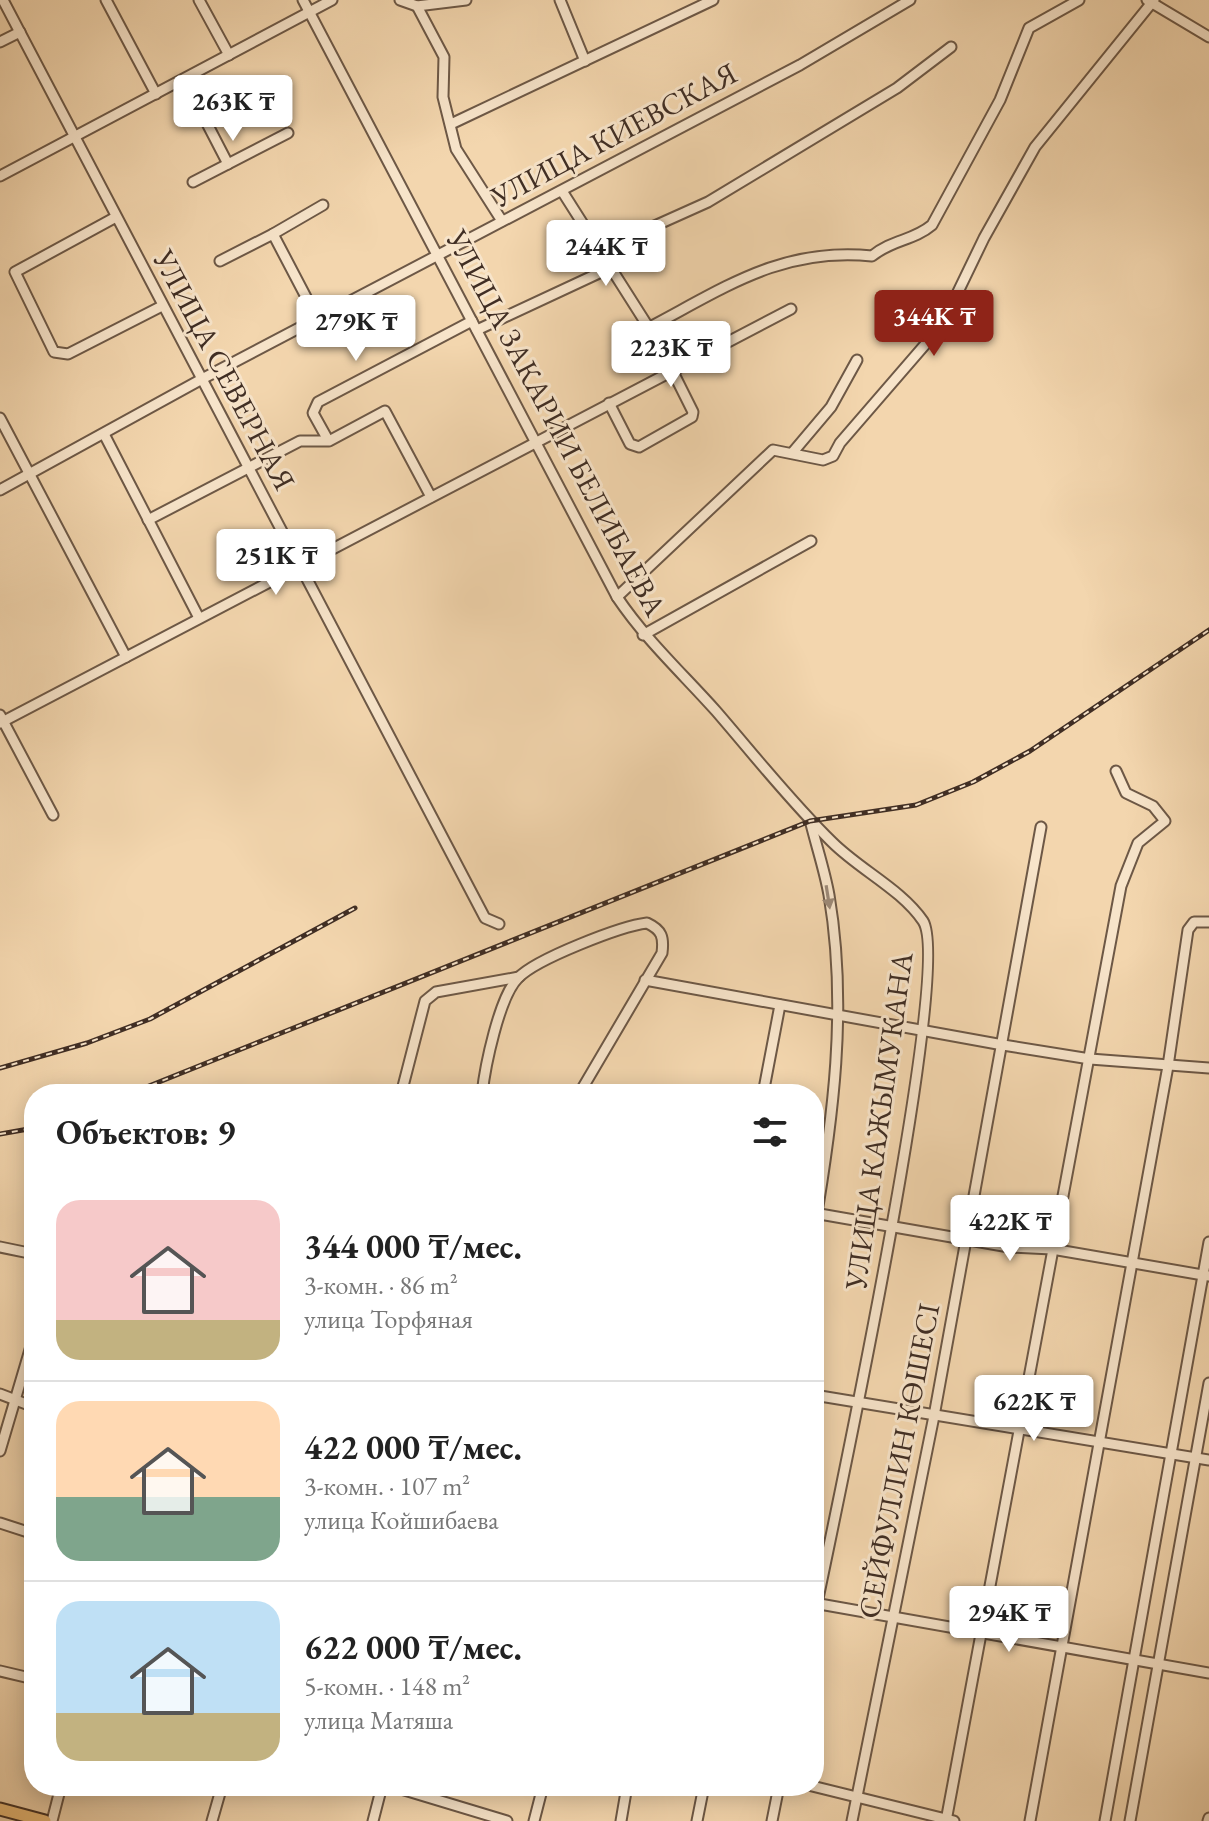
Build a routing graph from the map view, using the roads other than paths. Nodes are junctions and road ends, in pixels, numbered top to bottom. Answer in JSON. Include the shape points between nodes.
{"nodes":[{"id":1,"x":3,"y":0,"type":"edge"},
{"id":2,"x":107,"y":0,"type":"edge"},
{"id":3,"x":199,"y":0,"type":"edge"},
{"id":4,"x":303,"y":0,"type":"edge"},
{"id":5,"x":332,"y":0,"type":"edge"},
{"id":6,"x":400,"y":0,"type":"edge"},
{"id":7,"x":466,"y":0,"type":"edge"},
{"id":8,"x":560,"y":0,"type":"edge"},
{"id":9,"x":713,"y":0,"type":"edge"},
{"id":10,"x":910,"y":0,"type":"edge"},
{"id":11,"x":1079,"y":0,"type":"edge"},
{"id":12,"x":1151,"y":1,"type":"edge"},
{"id":13,"x":417,"y":6,"type":"junction"},
{"id":14,"x":309,"y":12,"type":"junction"},
{"id":15,"x":20,"y":32,"type":"junction"},
{"id":16,"x":1209,"y":37,"type":"edge"},
{"id":17,"x":0,"y":42,"type":"edge"},
{"id":18,"x":951,"y":47,"type":"dead end"},
{"id":19,"x":229,"y":55,"type":"junction"},
{"id":20,"x":585,"y":61,"type":"junction"},
{"id":21,"x":184,"y":79,"type":"junction"},
{"id":22,"x":156,"y":94,"type":"junction"},
{"id":23,"x":451,"y":124,"type":"junction"},
{"id":24,"x":288,"y":133,"type":"dead end"},
{"id":25,"x":74,"y":136,"type":"junction"},
{"id":26,"x":228,"y":164,"type":"junction"},
{"id":27,"x":0,"y":176,"type":"edge"},
{"id":28,"x":193,"y":182,"type":"dead end"},
{"id":29,"x":562,"y":191,"type":"junction"},
{"id":30,"x":323,"y":205,"type":"dead end"},
{"id":31,"x":116,"y":217,"type":"junction"},
{"id":32,"x":502,"y":221,"type":"junction"},
{"id":33,"x":273,"y":234,"type":"junction"},
{"id":34,"x":601,"y":250,"type":"junction"},
{"id":35,"x":437,"y":255,"type":"junction"},
{"id":36,"x":220,"y":261,"type":"dead end"},
{"id":37,"x":612,"y":267,"type":"junction"},
{"id":38,"x":162,"y":306,"type":"junction"},
{"id":39,"x":791,"y":309,"type":"dead end"},
{"id":40,"x":317,"y":318,"type":"junction"},
{"id":41,"x":474,"y":325,"type":"junction"},
{"id":42,"x":650,"y":327,"type":"junction"},
{"id":43,"x":857,"y":360,"type":"dead end"},
{"id":44,"x":674,"y":369,"type":"junction"},
{"id":45,"x":202,"y":379,"type":"junction"},
{"id":46,"x":609,"y":403,"type":"junction"},
{"id":47,"x":0,"y":418,"type":"edge"},
{"id":48,"x":104,"y":434,"type":"junction"},
{"id":49,"x":328,"y":440,"type":"junction"},
{"id":50,"x":536,"y":442,"type":"junction"},
{"id":51,"x":793,"y":452,"type":"junction"},
{"id":52,"x":248,"y":468,"type":"junction"},
{"id":53,"x":30,"y":474,"type":"junction"},
{"id":54,"x":0,"y":490,"type":"edge"},
{"id":55,"x":431,"y":497,"type":"junction"},
{"id":56,"x":148,"y":520,"type":"junction"},
{"id":57,"x":811,"y":541,"type":"dead end"},
{"id":58,"x":299,"y":566,"type":"junction"},
{"id":59,"x":617,"y":597,"type":"junction"},
{"id":60,"x":199,"y":618,"type":"junction"},
{"id":61,"x":643,"y":635,"type":"junction"},
{"id":62,"x":126,"y":657,"type":"junction"},
{"id":63,"x":1,"y":720,"type":"edge"},
{"id":64,"x":1116,"y":771,"type":"dead end"},
{"id":65,"x":53,"y":815,"type":"dead end"},
{"id":66,"x":810,"y":821,"type":"junction"},
{"id":67,"x":1041,"y":827,"type":"dead end"},
{"id":68,"x":1209,"y":922,"type":"edge"},
{"id":69,"x":499,"y":924,"type":"dead end"},
{"id":70,"x":519,"y":977,"type":"junction"},
{"id":71,"x":645,"y":980,"type":"junction"},
{"id":72,"x":780,"y":1005,"type":"junction"},
{"id":73,"x":839,"y":1015,"type":"junction"},
{"id":74,"x":921,"y":1030,"type":"junction"},
{"id":75,"x":1003,"y":1045,"type":"junction"},
{"id":76,"x":1090,"y":1059,"type":"junction"},
{"id":77,"x":1168,"y":1066,"type":"junction"},
{"id":78,"x":1209,"y":1068,"type":"edge"},
{"id":79,"x":404,"y":1084,"type":"edge"},
{"id":80,"x":483,"y":1084,"type":"edge"},
{"id":81,"x":585,"y":1084,"type":"edge"},
{"id":82,"x":765,"y":1084,"type":"edge"},
{"id":83,"x":824,"y":1150,"type":"edge"},
{"id":84,"x":824,"y":1215,"type":"edge"},
{"id":85,"x":893,"y":1227,"type":"junction"},
{"id":86,"x":967,"y":1240,"type":"junction"},
{"id":87,"x":1209,"y":1242,"type":"edge"},
{"id":88,"x":0,"y":1247,"type":"edge"},
{"id":89,"x":1052,"y":1249,"type":"junction"},
{"id":90,"x":24,"y":1252,"type":"edge"},
{"id":91,"x":1132,"y":1262,"type":"junction"},
{"id":92,"x":1206,"y":1276,"type":"edge"},
{"id":93,"x":24,"y":1370,"type":"edge"},
{"id":94,"x":1209,"y":1383,"type":"edge"},
{"id":95,"x":0,"y":1394,"type":"edge"},
{"id":96,"x":824,"y":1397,"type":"edge"},
{"id":97,"x":15,"y":1401,"type":"junction"},
{"id":98,"x":857,"y":1403,"type":"junction"},
{"id":99,"x":24,"y":1404,"type":"edge"},
{"id":100,"x":934,"y":1416,"type":"junction"},
{"id":101,"x":1020,"y":1429,"type":"junction"},
{"id":102,"x":1099,"y":1443,"type":"junction"},
{"id":103,"x":0,"y":1451,"type":"edge"},
{"id":104,"x":1171,"y":1454,"type":"junction"},
{"id":105,"x":1197,"y":1458,"type":"junction"},
{"id":106,"x":1209,"y":1460,"type":"edge"},
{"id":107,"x":0,"y":1523,"type":"edge"},
{"id":108,"x":24,"y":1531,"type":"edge"},
{"id":109,"x":824,"y":1564,"type":"edge"},
{"id":110,"x":824,"y":1604,"type":"edge"},
{"id":111,"x":894,"y":1616,"type":"junction"},
{"id":112,"x":982,"y":1632,"type":"junction"},
{"id":113,"x":1063,"y":1647,"type":"junction"},
{"id":114,"x":1134,"y":1660,"type":"junction"},
{"id":115,"x":1160,"y":1665,"type":"junction"},
{"id":116,"x":0,"y":1671,"type":"edge"},
{"id":117,"x":1209,"y":1673,"type":"edge"},
{"id":118,"x":24,"y":1677,"type":"edge"},
{"id":119,"x":824,"y":1789,"type":"edge"},
{"id":120,"x":58,"y":1796,"type":"edge"},
{"id":121,"x":219,"y":1796,"type":"edge"},
{"id":122,"x":379,"y":1796,"type":"edge"},
{"id":123,"x":424,"y":1796,"type":"edge"},
{"id":124,"x":540,"y":1796,"type":"edge"},
{"id":125,"x":625,"y":1796,"type":"edge"},
{"id":126,"x":702,"y":1796,"type":"edge"},
{"id":127,"x":777,"y":1796,"type":"edge"},
{"id":128,"x":858,"y":1796,"type":"junction"},
{"id":129,"x":0,"y":1809,"type":"edge"},
{"id":130,"x":45,"y":1821,"type":"edge"},
{"id":131,"x":52,"y":1821,"type":"edge"},
{"id":132,"x":212,"y":1821,"type":"edge"},
{"id":133,"x":373,"y":1821,"type":"edge"},
{"id":134,"x":507,"y":1821,"type":"edge"},
{"id":135,"x":534,"y":1821,"type":"edge"},
{"id":136,"x":621,"y":1821,"type":"edge"},
{"id":137,"x":697,"y":1821,"type":"edge"},
{"id":138,"x":772,"y":1821,"type":"edge"},
{"id":139,"x":852,"y":1821,"type":"edge"},
{"id":140,"x":949,"y":1821,"type":"edge"},
{"id":141,"x":1030,"y":1821,"type":"edge"},
{"id":142,"x":1105,"y":1821,"type":"edge"},
{"id":143,"x":1130,"y":1821,"type":"edge"}],
"edges":[{"from":1,"to":15,"type":"street","name":"УЛИЦА СЕВЕРНАЯ"},
{"from":2,"to":22,"type":"street"},
{"from":3,"to":19,"type":"street"},
{"from":4,"to":14,"type":"street","name":"УЛИЦА ЗАКАРИИ БЕЛИБАЕВА"},
{"from":5,"to":14,"type":"street"},
{"from":6,"to":13,"type":"street"},
{"from":7,"to":13,"type":"street"},
{"from":8,"to":20,"type":"street"},
{"from":9,"to":20,"type":"street"},
{"from":10,"to":29,"type":"street","name":"УЛИЦА КИЕВСКАЯ","via":[[800,65]]},
{"from":11,"to":42,"type":"street","via":[[1029,28],[1000,100],[932,225],[889,242],[872,256],[825,253],[750,274]]},
{"from":12,"to":16,"type":"street"},
{"from":12,"to":51,"type":"street","via":[[1035,147],[936,334],[828,461]]},
{"from":13,"to":23,"type":"street","via":[[444,57],[443,97]]},
{"from":14,"to":19,"type":"street"},
{"from":14,"to":35,"type":"street","name":"УЛИЦА ЗАКАРИИ БЕЛИБАЕВА"},
{"from":15,"to":17,"type":"street"},
{"from":15,"to":25,"type":"street","name":"УЛИЦА СЕВЕРНАЯ"},
{"from":18,"to":34,"type":"street","via":[[897,88],[708,202]]},
{"from":19,"to":21,"type":"street"},
{"from":20,"to":23,"type":"street"},
{"from":21,"to":22,"type":"street"},
{"from":21,"to":26,"type":"street"},
{"from":22,"to":25,"type":"street"},
{"from":23,"to":32,"type":"street","via":[[456,149]]},
{"from":24,"to":26,"type":"street"},
{"from":25,"to":27,"type":"street"},
{"from":25,"to":31,"type":"street","name":"УЛИЦА СЕВЕРНАЯ"},
{"from":26,"to":28,"type":"street"},
{"from":29,"to":32,"type":"street","name":"УЛИЦА КИЕВСКАЯ"},
{"from":29,"to":34,"type":"street"},
{"from":30,"to":33,"type":"street"},
{"from":31,"to":38,"type":"street","name":"УЛИЦА СЕВЕРНАЯ"},
{"from":31,"to":38,"type":"street","via":[[15,272],[54,352],[68,354]]},
{"from":32,"to":35,"type":"street","name":"УЛИЦА КИЕВСКАЯ"},
{"from":33,"to":36,"type":"street"},
{"from":33,"to":40,"type":"street"},
{"from":34,"to":37,"type":"street"},
{"from":35,"to":40,"type":"street","name":"УЛИЦА КИЕВСКАЯ"},
{"from":35,"to":41,"type":"street","name":"УЛИЦА ЗАКАРИИ БЕЛИБАЕВА"},
{"from":37,"to":41,"type":"street"},
{"from":37,"to":42,"type":"street"},
{"from":38,"to":45,"type":"street","name":"УЛИЦА СЕВЕРНАЯ"},
{"from":39,"to":44,"type":"street"},
{"from":40,"to":45,"type":"street","name":"УЛИЦА КИЕВСКАЯ"},
{"from":41,"to":49,"type":"street","via":[[318,402],[313,413]]},
{"from":41,"to":50,"type":"street","name":"УЛИЦА ЗАКАРИИ БЕЛИБАЕВА"},
{"from":42,"to":44,"type":"street"},
{"from":43,"to":51,"type":"street","via":[[831,407]]},
{"from":44,"to":46,"type":"street"},
{"from":44,"to":46,"type":"street","via":[[692,417],[639,447],[630,444]]},
{"from":45,"to":48,"type":"street","name":"УЛИЦА КИЕВСКАЯ"},
{"from":45,"to":52,"type":"street","name":"УЛИЦА СЕВЕРНАЯ"},
{"from":46,"to":50,"type":"street"},
{"from":47,"to":53,"type":"street"},
{"from":48,"to":53,"type":"street","name":"УЛИЦА КИЕВСКАЯ"},
{"from":48,"to":56,"type":"street"},
{"from":49,"to":52,"type":"street","via":[[300,441]]},
{"from":49,"to":55,"type":"street","via":[[385,411]]},
{"from":50,"to":55,"type":"street"},
{"from":50,"to":59,"type":"street","name":"УЛИЦА ЗАКАРИИ БЕЛИБАЕВА"},
{"from":51,"to":59,"type":"street","via":[[773,450]]},
{"from":52,"to":56,"type":"street"},
{"from":52,"to":58,"type":"street","name":"УЛИЦА СЕВЕРНАЯ"},
{"from":53,"to":54,"type":"street","name":"УЛИЦА КИЕВСКАЯ"},
{"from":53,"to":62,"type":"street"},
{"from":55,"to":58,"type":"street"},
{"from":56,"to":60,"type":"street"},
{"from":57,"to":61,"type":"street"},
{"from":58,"to":60,"type":"street"},
{"from":58,"to":69,"type":"street","name":"УЛИЦА СЕВЕРНАЯ","via":[[485,918]]},
{"from":59,"to":61,"type":"street","name":"УЛИЦА ЗАКАРИИ БЕЛИБАЕВА"},
{"from":60,"to":62,"type":"street"},
{"from":61,"to":66,"type":"street","name":"УЛИЦА ЗАКАРИИ БЕЛИБАЕВА"},
{"from":62,"to":63,"type":"street"},
{"from":63,"to":65,"type":"street"},
{"from":64,"to":76,"type":"street","via":[[1126,793],[1153,806],[1165,821],[1138,843],[1121,886]]},
{"from":66,"to":73,"type":"street","one_way":true,"via":[[829,896]]},
{"from":66,"to":74,"type":"street","name":"УЛИЦА КАЖЫМУКАНА","via":[[854,864],[909,903],[925,925],[929,944]]},
{"from":67,"to":75,"type":"street","name":"СЕЙФУЛЛИН КӨШЕСІ"},
{"from":68,"to":77,"type":"street","via":[[1194,922],[1188,930]]},
{"from":70,"to":71,"type":"street","via":[[554,956],[647,923],[659,928],[664,939],[662,953]]},
{"from":70,"to":79,"type":"street","via":[[436,992],[425,1001]]},
{"from":70,"to":80,"type":"street","via":[[487,1056]]},
{"from":71,"to":72,"type":"street"},
{"from":71,"to":81,"type":"street"},
{"from":72,"to":73,"type":"street"},
{"from":72,"to":82,"type":"street"},
{"from":73,"to":74,"type":"street"},
{"from":73,"to":83,"type":"street"},
{"from":74,"to":75,"type":"street"},
{"from":74,"to":85,"type":"street","name":"УЛИЦА КАЖЫМУКАНА"},
{"from":75,"to":76,"type":"street"},
{"from":75,"to":86,"type":"street","name":"СЕЙФУЛЛИН КӨШЕСІ"},
{"from":76,"to":77,"type":"street"},
{"from":76,"to":89,"type":"street"},
{"from":77,"to":78,"type":"street"},
{"from":77,"to":91,"type":"street"},
{"from":84,"to":85,"type":"street"},
{"from":85,"to":86,"type":"street"},
{"from":85,"to":98,"type":"street","name":"УЛИЦА КАЖЫМУКАНА"},
{"from":86,"to":89,"type":"street"},
{"from":86,"to":100,"type":"street","name":"СЕЙФУЛЛИН КӨШЕСІ"},
{"from":87,"to":92,"type":"street"},
{"from":88,"to":90,"type":"street"},
{"from":89,"to":91,"type":"street"},
{"from":89,"to":101,"type":"street"},
{"from":91,"to":92,"type":"street"},
{"from":91,"to":102,"type":"street"},
{"from":92,"to":104,"type":"street"},
{"from":93,"to":97,"type":"street"},
{"from":94,"to":105,"type":"street"},
{"from":95,"to":97,"type":"street"},
{"from":96,"to":98,"type":"street"},
{"from":97,"to":99,"type":"street"},
{"from":97,"to":103,"type":"street"},
{"from":98,"to":100,"type":"street"},
{"from":98,"to":109,"type":"street","name":"УЛИЦА КАЖЫМУКАНА"},
{"from":100,"to":101,"type":"street"},
{"from":100,"to":111,"type":"street","name":"СЕЙФУЛЛИН КӨШЕСІ"},
{"from":101,"to":102,"type":"street"},
{"from":101,"to":112,"type":"street"},
{"from":102,"to":104,"type":"street"},
{"from":102,"to":113,"type":"street"},
{"from":104,"to":105,"type":"street"},
{"from":104,"to":114,"type":"street"},
{"from":105,"to":106,"type":"street"},
{"from":105,"to":115,"type":"street"},
{"from":107,"to":108,"type":"street"},
{"from":110,"to":111,"type":"street"},
{"from":111,"to":112,"type":"street"},
{"from":111,"to":128,"type":"street","name":"СЕЙФУЛЛИН КӨШЕСІ"},
{"from":112,"to":113,"type":"street"},
{"from":112,"to":140,"type":"street"},
{"from":113,"to":114,"type":"street"},
{"from":113,"to":141,"type":"street"},
{"from":114,"to":115,"type":"street"},
{"from":114,"to":142,"type":"street"},
{"from":115,"to":117,"type":"street"},
{"from":115,"to":143,"type":"street"},
{"from":116,"to":118,"type":"street"},
{"from":119,"to":128,"type":"street"},
{"from":120,"to":131,"type":"street"},
{"from":121,"to":132,"type":"street"},
{"from":122,"to":133,"type":"street"},
{"from":123,"to":134,"type":"street"},
{"from":124,"to":135,"type":"street"},
{"from":125,"to":136,"type":"street"},
{"from":126,"to":137,"type":"street"},
{"from":127,"to":138,"type":"street"},
{"from":128,"to":139,"type":"street","name":"СЕЙФУЛЛИН КӨШЕСІ"},
{"from":128,"to":140,"type":"street"},
{"from":129,"to":130,"type":"main road"}]}
